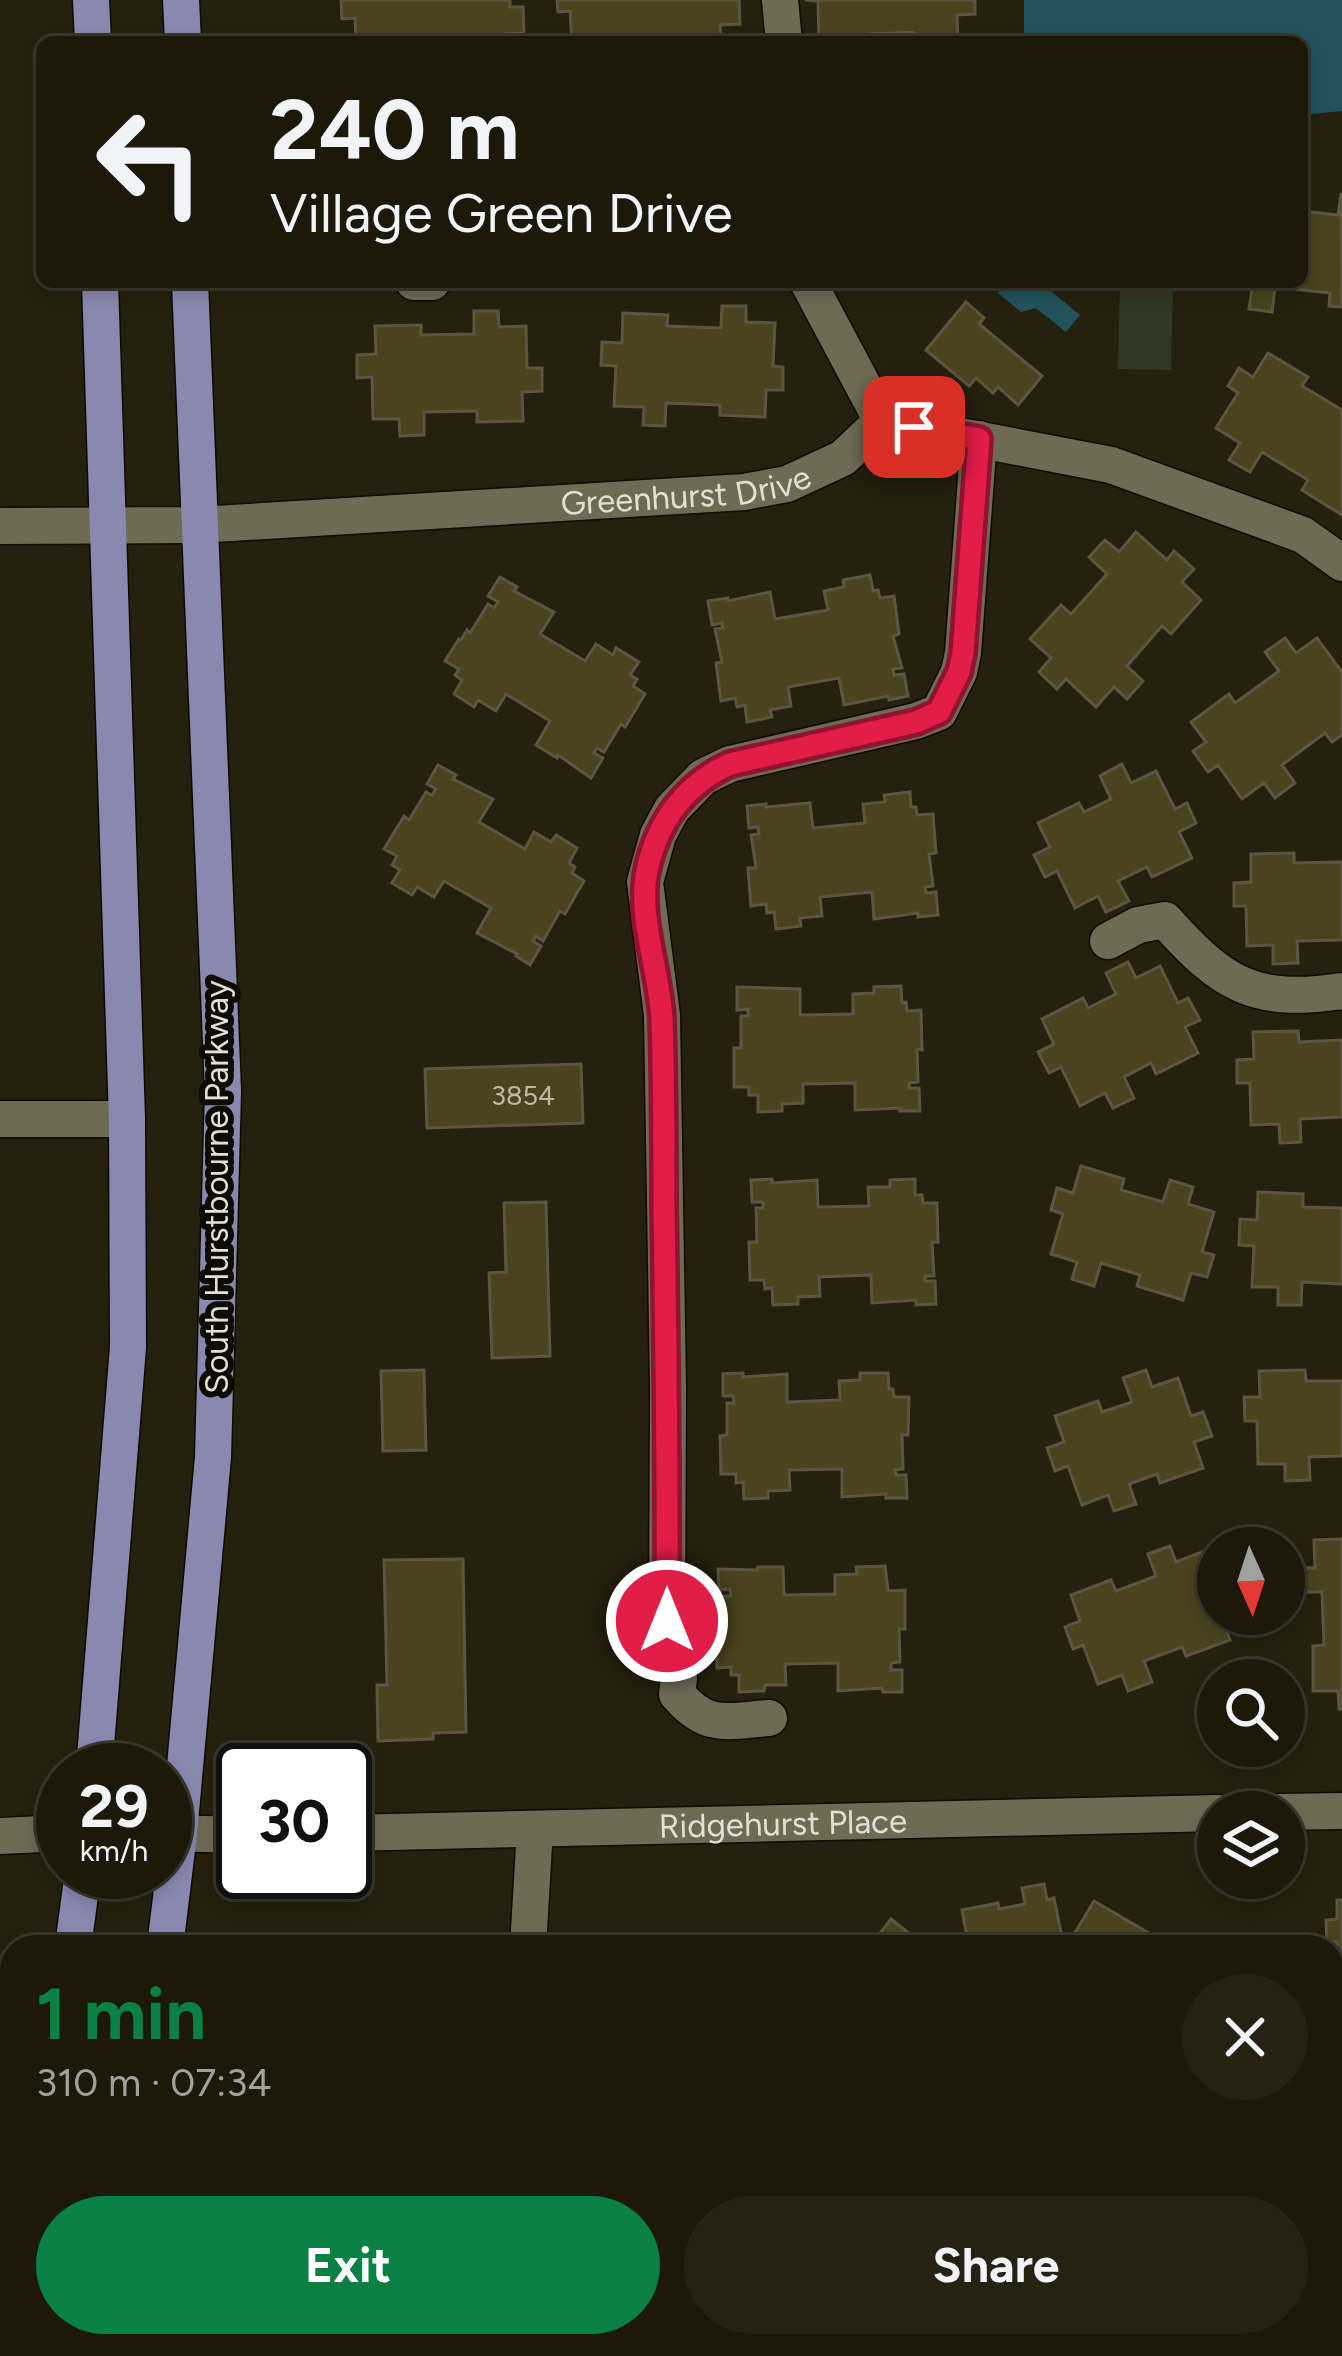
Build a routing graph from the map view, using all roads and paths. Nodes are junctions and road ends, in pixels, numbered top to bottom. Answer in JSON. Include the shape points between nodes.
{"nodes":[{"id":1,"x":92,"y":0,"type":"edge"},
{"id":2,"x":181,"y":0,"type":"edge"},
{"id":3,"x":780,"y":0,"type":"edge"},
{"id":4,"x":93,"y":36,"type":"edge"},
{"id":5,"x":183,"y":36,"type":"edge"},
{"id":6,"x":783,"y":36,"type":"edge"},
{"id":7,"x":100,"y":288,"type":"edge"},
{"id":8,"x":190,"y":288,"type":"edge"},
{"id":9,"x":811,"y":288,"type":"edge"},
{"id":10,"x":882,"y":421,"type":"junction"},
{"id":11,"x":979,"y":439,"type":"junction"},
{"id":12,"x":198,"y":525,"type":"junction"},
{"id":13,"x":0,"y":526,"type":"edge"},
{"id":14,"x":107,"y":526,"type":"junction"},
{"id":15,"x":1342,"y":563,"type":"edge"},
{"id":16,"x":1108,"y":941,"type":"dead end"},
{"id":17,"x":1342,"y":991,"type":"edge"},
{"id":18,"x":127,"y":1118,"type":"junction"},
{"id":19,"x":0,"y":1119,"type":"edge"},
{"id":20,"x":769,"y":1718,"type":"dead end"},
{"id":21,"x":96,"y":1743,"type":"edge"},
{"id":22,"x":182,"y":1743,"type":"edge"},
{"id":23,"x":1342,"y":1810,"type":"edge"},
{"id":24,"x":1305,"y":1811,"type":"edge"},
{"id":25,"x":1197,"y":1813,"type":"edge"},
{"id":26,"x":535,"y":1828,"type":"junction"},
{"id":27,"x":372,"y":1832,"type":"edge"},
{"id":28,"x":36,"y":1834,"type":"edge"},
{"id":29,"x":0,"y":1836,"type":"edge"},
{"id":30,"x":79,"y":1899,"type":"edge"},
{"id":31,"x":169,"y":1899,"type":"edge"},
{"id":32,"x":75,"y":1935,"type":"edge"},
{"id":33,"x":167,"y":1935,"type":"edge"},
{"id":34,"x":528,"y":1935,"type":"edge"}],
"edges":[{"from":1,"to":4,"type":"main road"},
{"from":2,"to":5,"type":"main road"},
{"from":3,"to":6,"type":"street"},
{"from":7,"to":14,"type":"main road"},
{"from":8,"to":12,"type":"main road","name":"South Hurstbourne Parkway"},
{"from":9,"to":10,"type":"street"},
{"from":10,"to":11,"type":"street"},
{"from":10,"to":12,"type":"street","name":"Greenhurst Drive","via":[[843,458],[788,484],[744,492]]},
{"from":11,"to":15,"type":"street","via":[[1112,465],[1303,535]]},
{"from":11,"to":20,"type":"street","via":[[963,653],[939,712],[703,777],[672,809],[645,882],[662,1015],[667,1621],[677,1694],[715,1722]]},
{"from":12,"to":14,"type":"street","name":"Greenhurst Drive"},
{"from":12,"to":22,"type":"main road","name":"South Hurstbourne Parkway","via":[[223,1091],[213,1457]]},
{"from":13,"to":14,"type":"street","name":"Greenhurst Drive"},
{"from":14,"to":18,"type":"main road"},
{"from":16,"to":17,"type":"street","via":[[1166,920],[1196,954],[1260,993]]},
{"from":18,"to":19,"type":"street"},
{"from":18,"to":21,"type":"main road","via":[[128,1346]]},
{"from":23,"to":24,"type":"street"},
{"from":25,"to":26,"type":"street","name":"Ridgehurst Place"},
{"from":26,"to":27,"type":"street","name":"Ridgehurst Place"},
{"from":26,"to":34,"type":"street"},
{"from":28,"to":29,"type":"street"},
{"from":30,"to":32,"type":"main road"},
{"from":31,"to":33,"type":"main road","name":"South Hurstbourne Parkway"}]}
